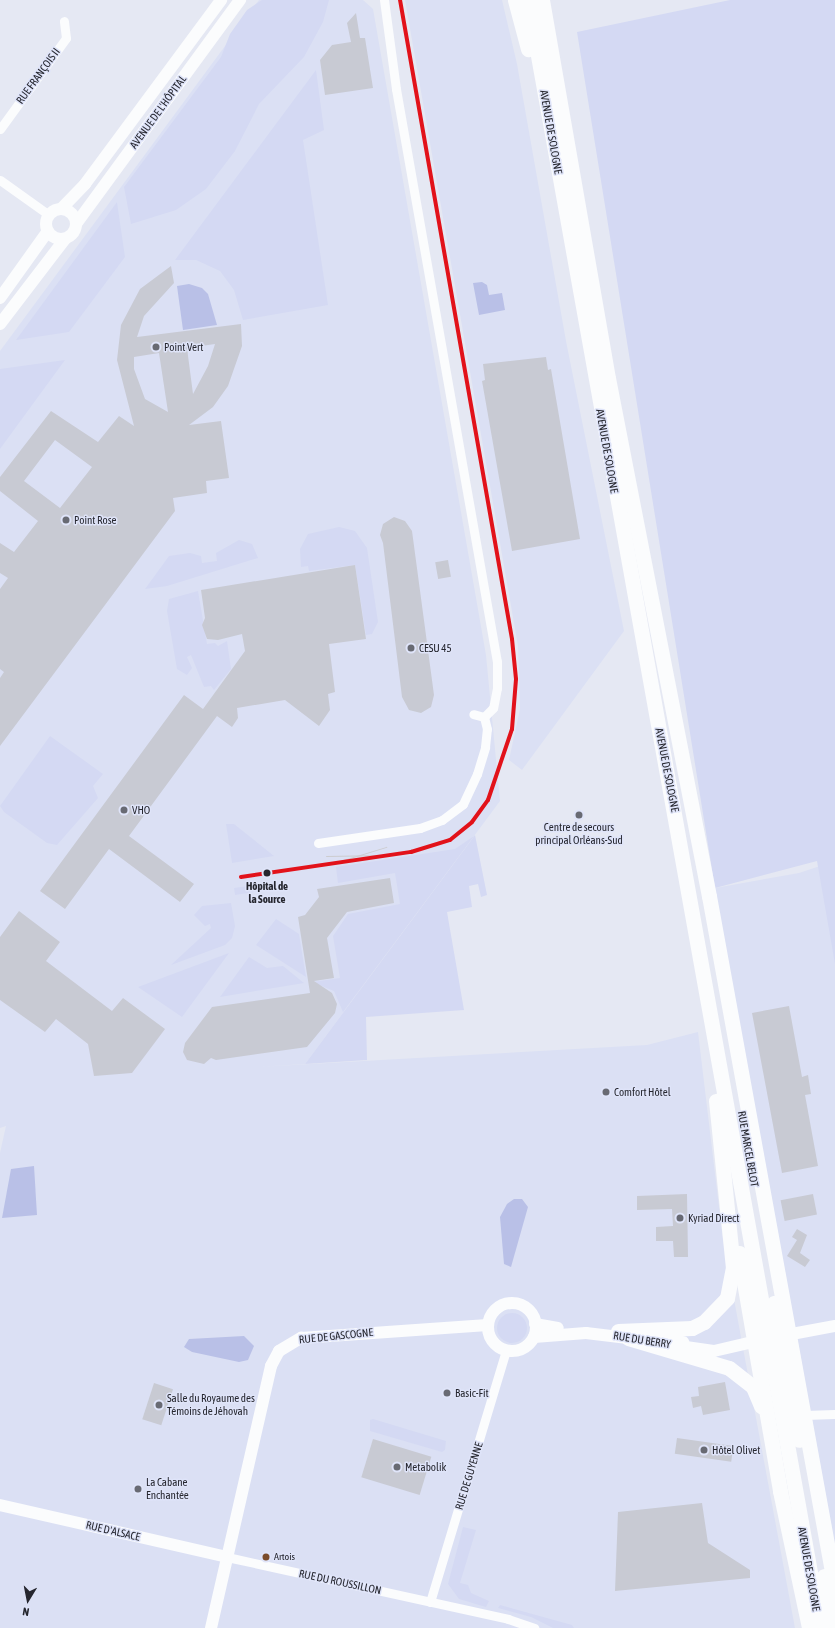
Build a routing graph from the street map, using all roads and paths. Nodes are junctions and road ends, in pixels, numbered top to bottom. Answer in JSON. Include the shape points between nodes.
{"nodes":[{"id":1,"x":221,"y":0,"type":"edge"},
{"id":2,"x":240,"y":0,"type":"edge"},
{"id":3,"x":378,"y":0,"type":"edge"},
{"id":4,"x":514,"y":0,"type":"edge"},
{"id":5,"x":528,"y":0,"type":"edge"},
{"id":6,"x":542,"y":0,"type":"edge"},
{"id":7,"x":550,"y":0,"type":"edge"},
{"id":8,"x":385,"y":4,"type":"edge"},
{"id":9,"x":64,"y":21,"type":"dead end"},
{"id":10,"x":563,"y":123,"type":"junction"},
{"id":11,"x":0,"y":129,"type":"edge"},
{"id":12,"x":0,"y":180,"type":"edge"},
{"id":13,"x":61,"y":209,"type":"junction"},
{"id":14,"x":49,"y":215,"type":"junction"},
{"id":15,"x":76,"y":224,"type":"junction"},
{"id":16,"x":48,"y":231,"type":"junction"},
{"id":17,"x":65,"y":238,"type":"junction"},
{"id":18,"x":0,"y":298,"type":"edge"},
{"id":19,"x":0,"y":324,"type":"edge"},
{"id":20,"x":618,"y":507,"type":"junction"},
{"id":21,"x":473,"y":714,"type":"dead end"},
{"id":22,"x":484,"y":717,"type":"junction"},
{"id":23,"x":318,"y":843,"type":"dead end"},
{"id":24,"x":691,"y":902,"type":"junction"},
{"id":25,"x":728,"y":1201,"type":"junction"},
{"id":26,"x":769,"y":1315,"type":"junction"},
{"id":27,"x":536,"y":1324,"type":"junction"},
{"id":28,"x":488,"y":1325,"type":"junction"},
{"id":29,"x":835,"y":1326,"type":"edge"},
{"id":30,"x":623,"y":1335,"type":"junction"},
{"id":31,"x":534,"y":1337,"type":"junction"},
{"id":32,"x":770,"y":1347,"type":"junction"},
{"id":33,"x":506,"y":1350,"type":"junction"},
{"id":34,"x":835,"y":1414,"type":"edge"},
{"id":35,"x":805,"y":1415,"type":"junction"},
{"id":36,"x":776,"y":1470,"type":"junction"},
{"id":37,"x":0,"y":1505,"type":"edge"},
{"id":38,"x":805,"y":1509,"type":"junction"},
{"id":39,"x":227,"y":1557,"type":"junction"},
{"id":40,"x":835,"y":1588,"type":"edge"},
{"id":41,"x":430,"y":1602,"type":"junction"},
{"id":42,"x":211,"y":1628,"type":"edge"},
{"id":43,"x":534,"y":1628,"type":"edge"},
{"id":44,"x":809,"y":1628,"type":"edge"},
{"id":45,"x":820,"y":1628,"type":"edge"},
{"id":46,"x":834,"y":1628,"type":"edge"}],
"edges":[{"from":1,"to":13,"type":"street","name":"AVENUE DE L'HÔPITAL","via":[[85,184]]},
{"from":2,"to":15,"type":"street","name":"AVENUE DE L'HÔPITAL"},
{"from":3,"to":8,"type":"street"},
{"from":4,"to":20,"type":"main road","via":[[530,56],[589,409]]},
{"from":5,"to":20,"type":"main road","name":"AVENUE DE SOLOGNE"},
{"from":6,"to":10,"type":"main road"},
{"from":7,"to":10,"type":"main road"},
{"from":8,"to":22,"type":"street","via":[[396,89],[497,662],[495,702]]},
{"from":9,"to":11,"type":"street","name":"RUE FRANÇOIS II","via":[[66,38]]},
{"from":10,"to":26,"type":"main road","name":"RUE MARCEL BELOT","via":[[686,790]]},
{"from":12,"to":14,"type":"street"},
{"from":13,"to":14,"type":"street"},
{"from":13,"to":15,"type":"street","via":[[70,212]]},
{"from":14,"to":16,"type":"street","via":[[46,223]]},
{"from":15,"to":17,"type":"street","via":[[72,235]]},
{"from":16,"to":17,"type":"street","via":[[55,238]]},
{"from":16,"to":18,"type":"street"},
{"from":17,"to":19,"type":"street"},
{"from":20,"to":24,"type":"main road","name":"AVENUE DE SOLOGNE"},
{"from":21,"to":22,"type":"street"},
{"from":22,"to":23,"type":"street","via":[[487,729],[485,747],[477,774],[463,804],[442,820],[420,828]]},
{"from":24,"to":25,"type":"main road"},
{"from":24,"to":26,"type":"main road","name":"RUE MARCEL BELOT"},
{"from":25,"to":26,"type":"main road"},
{"from":25,"to":30,"type":"main road","via":[[733,1268],[731,1285],[719,1307],[704,1322],[692,1328]]},
{"from":26,"to":32,"type":"main road","name":"RUE MARCEL BELOT"},
{"from":26,"to":32,"type":"main road"},
{"from":27,"to":28,"type":"street","via":[[530,1311],[512,1304],[494,1312]]},
{"from":27,"to":30,"type":"street","name":"RUE DU BERRY","via":[[548,1328]]},
{"from":27,"to":31,"type":"street"},
{"from":28,"to":33,"type":"street","via":[[495,1343]]},
{"from":28,"to":39,"type":"street","name":"RUE DE GASCOGNE","via":[[302,1338],[284,1347],[271,1366]]},
{"from":29,"to":32,"type":"street","name":"RUE DU BERRY"},
{"from":30,"to":31,"type":"street","name":"RUE DU BERRY","via":[[586,1333]]},
{"from":30,"to":32,"type":"street","name":"RUE DU BERRY","via":[[706,1346]]},
{"from":30,"to":36,"type":"main road","via":[[663,1350],[714,1362],[743,1376],[760,1401]]},
{"from":31,"to":33,"type":"street","via":[[524,1348]]},
{"from":32,"to":35,"type":"main road"},
{"from":32,"to":36,"type":"main road"},
{"from":32,"to":38,"type":"main road","name":"RUE MARCEL BELOT"},
{"from":33,"to":41,"type":"street","name":"RUE DE GUYENNE"},
{"from":34,"to":35,"type":"street"},
{"from":35,"to":40,"type":"main road"},
{"from":36,"to":44,"type":"main road"},
{"from":37,"to":39,"type":"street","name":"RUE D'ALSACE"},
{"from":38,"to":45,"type":"main road","name":"AVENUE DE SOLOGNE"},
{"from":38,"to":46,"type":"main road","name":"AVENUE DE SOLOGNE"},
{"from":39,"to":41,"type":"street","name":"RUE DU ROUSSILLON"},
{"from":39,"to":42,"type":"street","name":"RUE DE GASCOGNE"},
{"from":41,"to":43,"type":"street","name":"RUE DU ROUSSILLON"}]}
